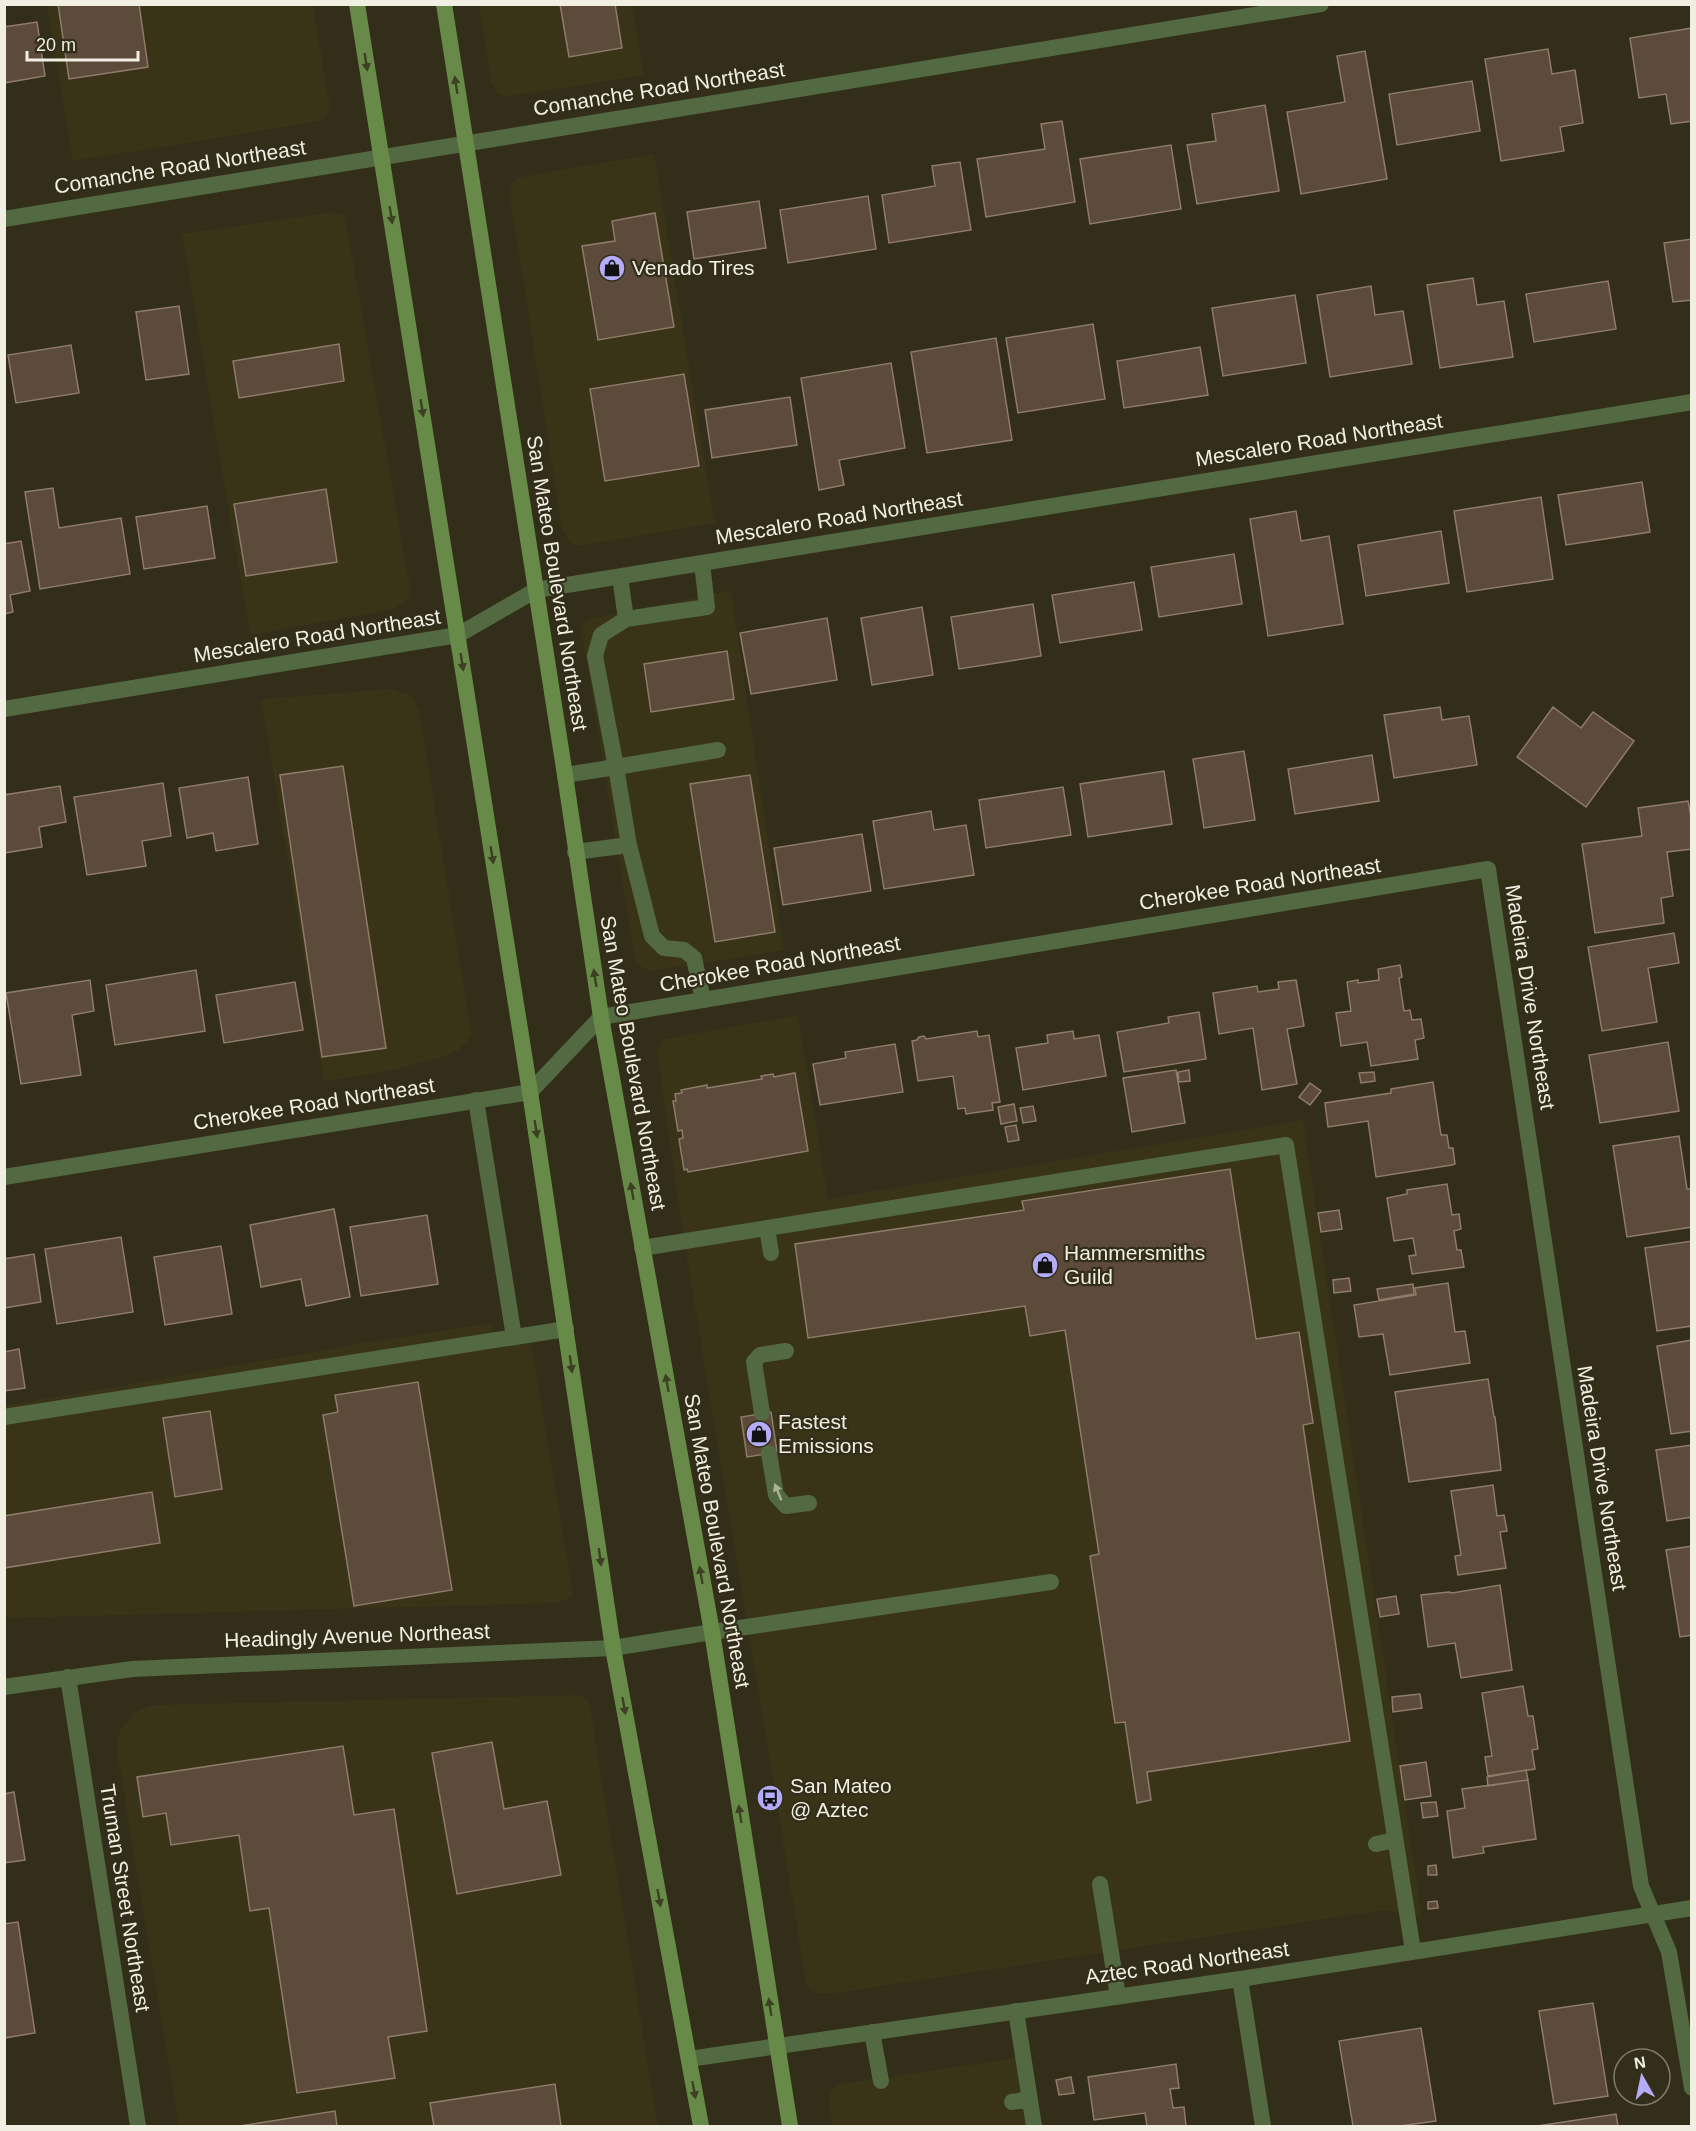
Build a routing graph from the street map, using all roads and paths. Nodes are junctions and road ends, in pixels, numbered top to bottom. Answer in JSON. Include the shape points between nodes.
{"nodes":[{"id":1,"x":357,"y":4,"type":"edge"},
{"id":2,"x":444,"y":4,"type":"edge"},
{"id":3,"x":1321,"y":4,"type":"edge"},
{"id":4,"x":465,"y":143,"type":"junction"},
{"id":5,"x":382,"y":157,"type":"junction"},
{"id":6,"x":4,"y":219,"type":"edge"},
{"id":7,"x":1692,"y":402,"type":"edge"},
{"id":8,"x":702,"y":563,"type":"junction"},
{"id":9,"x":620,"y":577,"type":"junction"},
{"id":10,"x":536,"y":590,"type":"junction"},
{"id":11,"x":626,"y":619,"type":"junction"},
{"id":12,"x":458,"y":635,"type":"junction"},
{"id":13,"x":4,"y":709,"type":"edge"},
{"id":14,"x":718,"y":750,"type":"dead end"},
{"id":15,"x":616,"y":767,"type":"junction"},
{"id":16,"x":565,"y":775,"type":"junction"},
{"id":17,"x":629,"y":845,"type":"junction"},
{"id":18,"x":575,"y":852,"type":"junction"},
{"id":19,"x":1488,"y":869,"type":"joint"},
{"id":20,"x":703,"y":1000,"type":"junction"},
{"id":21,"x":601,"y":1017,"type":"junction"},
{"id":22,"x":530,"y":1092,"type":"junction"},
{"id":23,"x":476,"y":1100,"type":"junction"},
{"id":24,"x":4,"y":1177,"type":"edge"},
{"id":25,"x":767,"y":1228,"type":"junction"},
{"id":26,"x":642,"y":1248,"type":"junction"},
{"id":27,"x":771,"y":1253,"type":"dead end"},
{"id":28,"x":566,"y":1329,"type":"junction"},
{"id":29,"x":514,"y":1337,"type":"junction"},
{"id":30,"x":786,"y":1351,"type":"dead end"},
{"id":31,"x":762,"y":1413,"type":"dead end"},
{"id":32,"x":4,"y":1417,"type":"edge"},
{"id":33,"x":769,"y":1453,"type":"dead end"},
{"id":34,"x":809,"y":1503,"type":"dead end"},
{"id":35,"x":1051,"y":1582,"type":"dead end"},
{"id":36,"x":712,"y":1632,"type":"junction"},
{"id":37,"x":613,"y":1648,"type":"junction"},
{"id":38,"x":68,"y":1677,"type":"junction"},
{"id":39,"x":4,"y":1687,"type":"edge"},
{"id":40,"x":1395,"y":1840,"type":"junction"},
{"id":41,"x":1376,"y":1844,"type":"dead end"},
{"id":42,"x":1100,"y":1884,"type":"dead end"},
{"id":43,"x":1692,"y":1908,"type":"edge"},
{"id":44,"x":1654,"y":1914,"type":"junction"},
{"id":45,"x":1413,"y":1951,"type":"junction"},
{"id":46,"x":1240,"y":1979,"type":"junction"},
{"id":47,"x":1118,"y":1996,"type":"junction"},
{"id":48,"x":1016,"y":2011,"type":"junction"},
{"id":49,"x":872,"y":2032,"type":"junction"},
{"id":50,"x":776,"y":2046,"type":"junction"},
{"id":51,"x":689,"y":2059,"type":"junction"},
{"id":52,"x":881,"y":2081,"type":"dead end"},
{"id":53,"x":1692,"y":2088,"type":"edge"},
{"id":54,"x":1030,"y":2099,"type":"junction"},
{"id":55,"x":1012,"y":2102,"type":"dead end"},
{"id":56,"x":138,"y":2127,"type":"edge"},
{"id":57,"x":701,"y":2127,"type":"edge"},
{"id":58,"x":790,"y":2127,"type":"edge"},
{"id":59,"x":1034,"y":2127,"type":"edge"},
{"id":60,"x":1263,"y":2127,"type":"edge"}],
"edges":[{"from":1,"to":5,"type":"main road","one_way":true},
{"from":4,"to":2,"type":"main road","name":"San Mateo Boulevard Northeast","one_way":true},
{"from":3,"to":4,"type":"street","name":"Comanche Road Northeast"},
{"from":4,"to":5,"type":"street","name":"Comanche Road Northeast"},
{"from":4,"to":10,"type":"main road","name":"San Mateo Boulevard Northeast"},
{"from":5,"to":6,"type":"street","name":"Comanche Road Northeast"},
{"from":5,"to":12,"type":"main road","one_way":true},
{"from":7,"to":8,"type":"street","name":"Mescalero Road Northeast"},
{"from":8,"to":9,"type":"street","name":"Mescalero Road Northeast"},
{"from":8,"to":11,"type":"street","via":[[707,607]]},
{"from":9,"to":10,"type":"street","name":"Mescalero Road Northeast"},
{"from":9,"to":11,"type":"street"},
{"from":10,"to":12,"type":"street","name":"Mescalero Road Northeast"},
{"from":10,"to":16,"type":"main road","name":"San Mateo Boulevard Northeast"},
{"from":11,"to":15,"type":"street","via":[[601,635],[595,656]]},
{"from":12,"to":13,"type":"street","name":"Mescalero Road Northeast"},
{"from":12,"to":22,"type":"main road","one_way":true},
{"from":14,"to":15,"type":"street"},
{"from":15,"to":16,"type":"street"},
{"from":15,"to":17,"type":"street"},
{"from":16,"to":18,"type":"main road","name":"San Mateo Boulevard Northeast"},
{"from":17,"to":18,"type":"street"},
{"from":17,"to":20,"type":"street","via":[[652,936],[664,948],[684,951],[694,958]]},
{"from":21,"to":18,"type":"main road","name":"San Mateo Boulevard Northeast","one_way":true},
{"from":19,"to":20,"type":"street","name":"Cherokee Road Northeast"},
{"from":19,"to":44,"type":"street","name":"Madeira Drive Northeast","via":[[1641,1886]]},
{"from":20,"to":21,"type":"street","name":"Cherokee Road Northeast"},
{"from":21,"to":22,"type":"street"},
{"from":26,"to":21,"type":"main road","name":"San Mateo Boulevard Northeast","one_way":true},
{"from":22,"to":23,"type":"street","name":"Cherokee Road Northeast"},
{"from":22,"to":28,"type":"main road","one_way":true},
{"from":23,"to":24,"type":"street","name":"Cherokee Road Northeast"},
{"from":23,"to":29,"type":"street"},
{"from":25,"to":26,"type":"street"},
{"from":25,"to":27,"type":"street"},
{"from":25,"to":40,"type":"street","via":[[1286,1145]]},
{"from":36,"to":26,"type":"main road","name":"San Mateo Boulevard Northeast","one_way":true},
{"from":28,"to":29,"type":"street"},
{"from":28,"to":37,"type":"main road","one_way":true},
{"from":29,"to":32,"type":"street"},
{"from":30,"to":31,"type":"street","via":[[760,1355],[754,1362]]},
{"from":34,"to":33,"type":"street","one_way":true,"via":[[786,1506],[776,1495]]},
{"from":35,"to":36,"type":"street","name":"Headingly Avenue Northeast"},
{"from":36,"to":37,"type":"street","name":"Headingly Avenue Northeast"},
{"from":50,"to":36,"type":"main road","name":"San Mateo Boulevard Northeast","one_way":true},
{"from":37,"to":38,"type":"street","name":"Headingly Avenue Northeast","via":[[132,1668]]},
{"from":37,"to":51,"type":"main road","one_way":true},
{"from":38,"to":39,"type":"street","name":"Headingly Avenue Northeast"},
{"from":38,"to":56,"type":"street","name":"Truman Street Northeast"},
{"from":40,"to":41,"type":"street"},
{"from":40,"to":45,"type":"street"},
{"from":42,"to":47,"type":"street"},
{"from":43,"to":44,"type":"street","name":"Aztec Road Northeast"},
{"from":44,"to":45,"type":"street","name":"Aztec Road Northeast"},
{"from":44,"to":53,"type":"street","name":"Madeira Drive Northeast","via":[[1670,1952]]},
{"from":45,"to":46,"type":"street","name":"Aztec Road Northeast"},
{"from":46,"to":47,"type":"street","name":"Aztec Road Northeast"},
{"from":46,"to":60,"type":"street"},
{"from":47,"to":48,"type":"street","name":"Aztec Road Northeast"},
{"from":48,"to":49,"type":"street","name":"Aztec Road Northeast"},
{"from":48,"to":54,"type":"street"},
{"from":49,"to":50,"type":"street","name":"Aztec Road Northeast"},
{"from":49,"to":52,"type":"street"},
{"from":50,"to":51,"type":"street","name":"Aztec Road Northeast"},
{"from":50,"to":58,"type":"main road","name":"San Mateo Boulevard Northeast"},
{"from":51,"to":57,"type":"main road","one_way":true},
{"from":54,"to":55,"type":"street"},
{"from":54,"to":59,"type":"street"}]}
